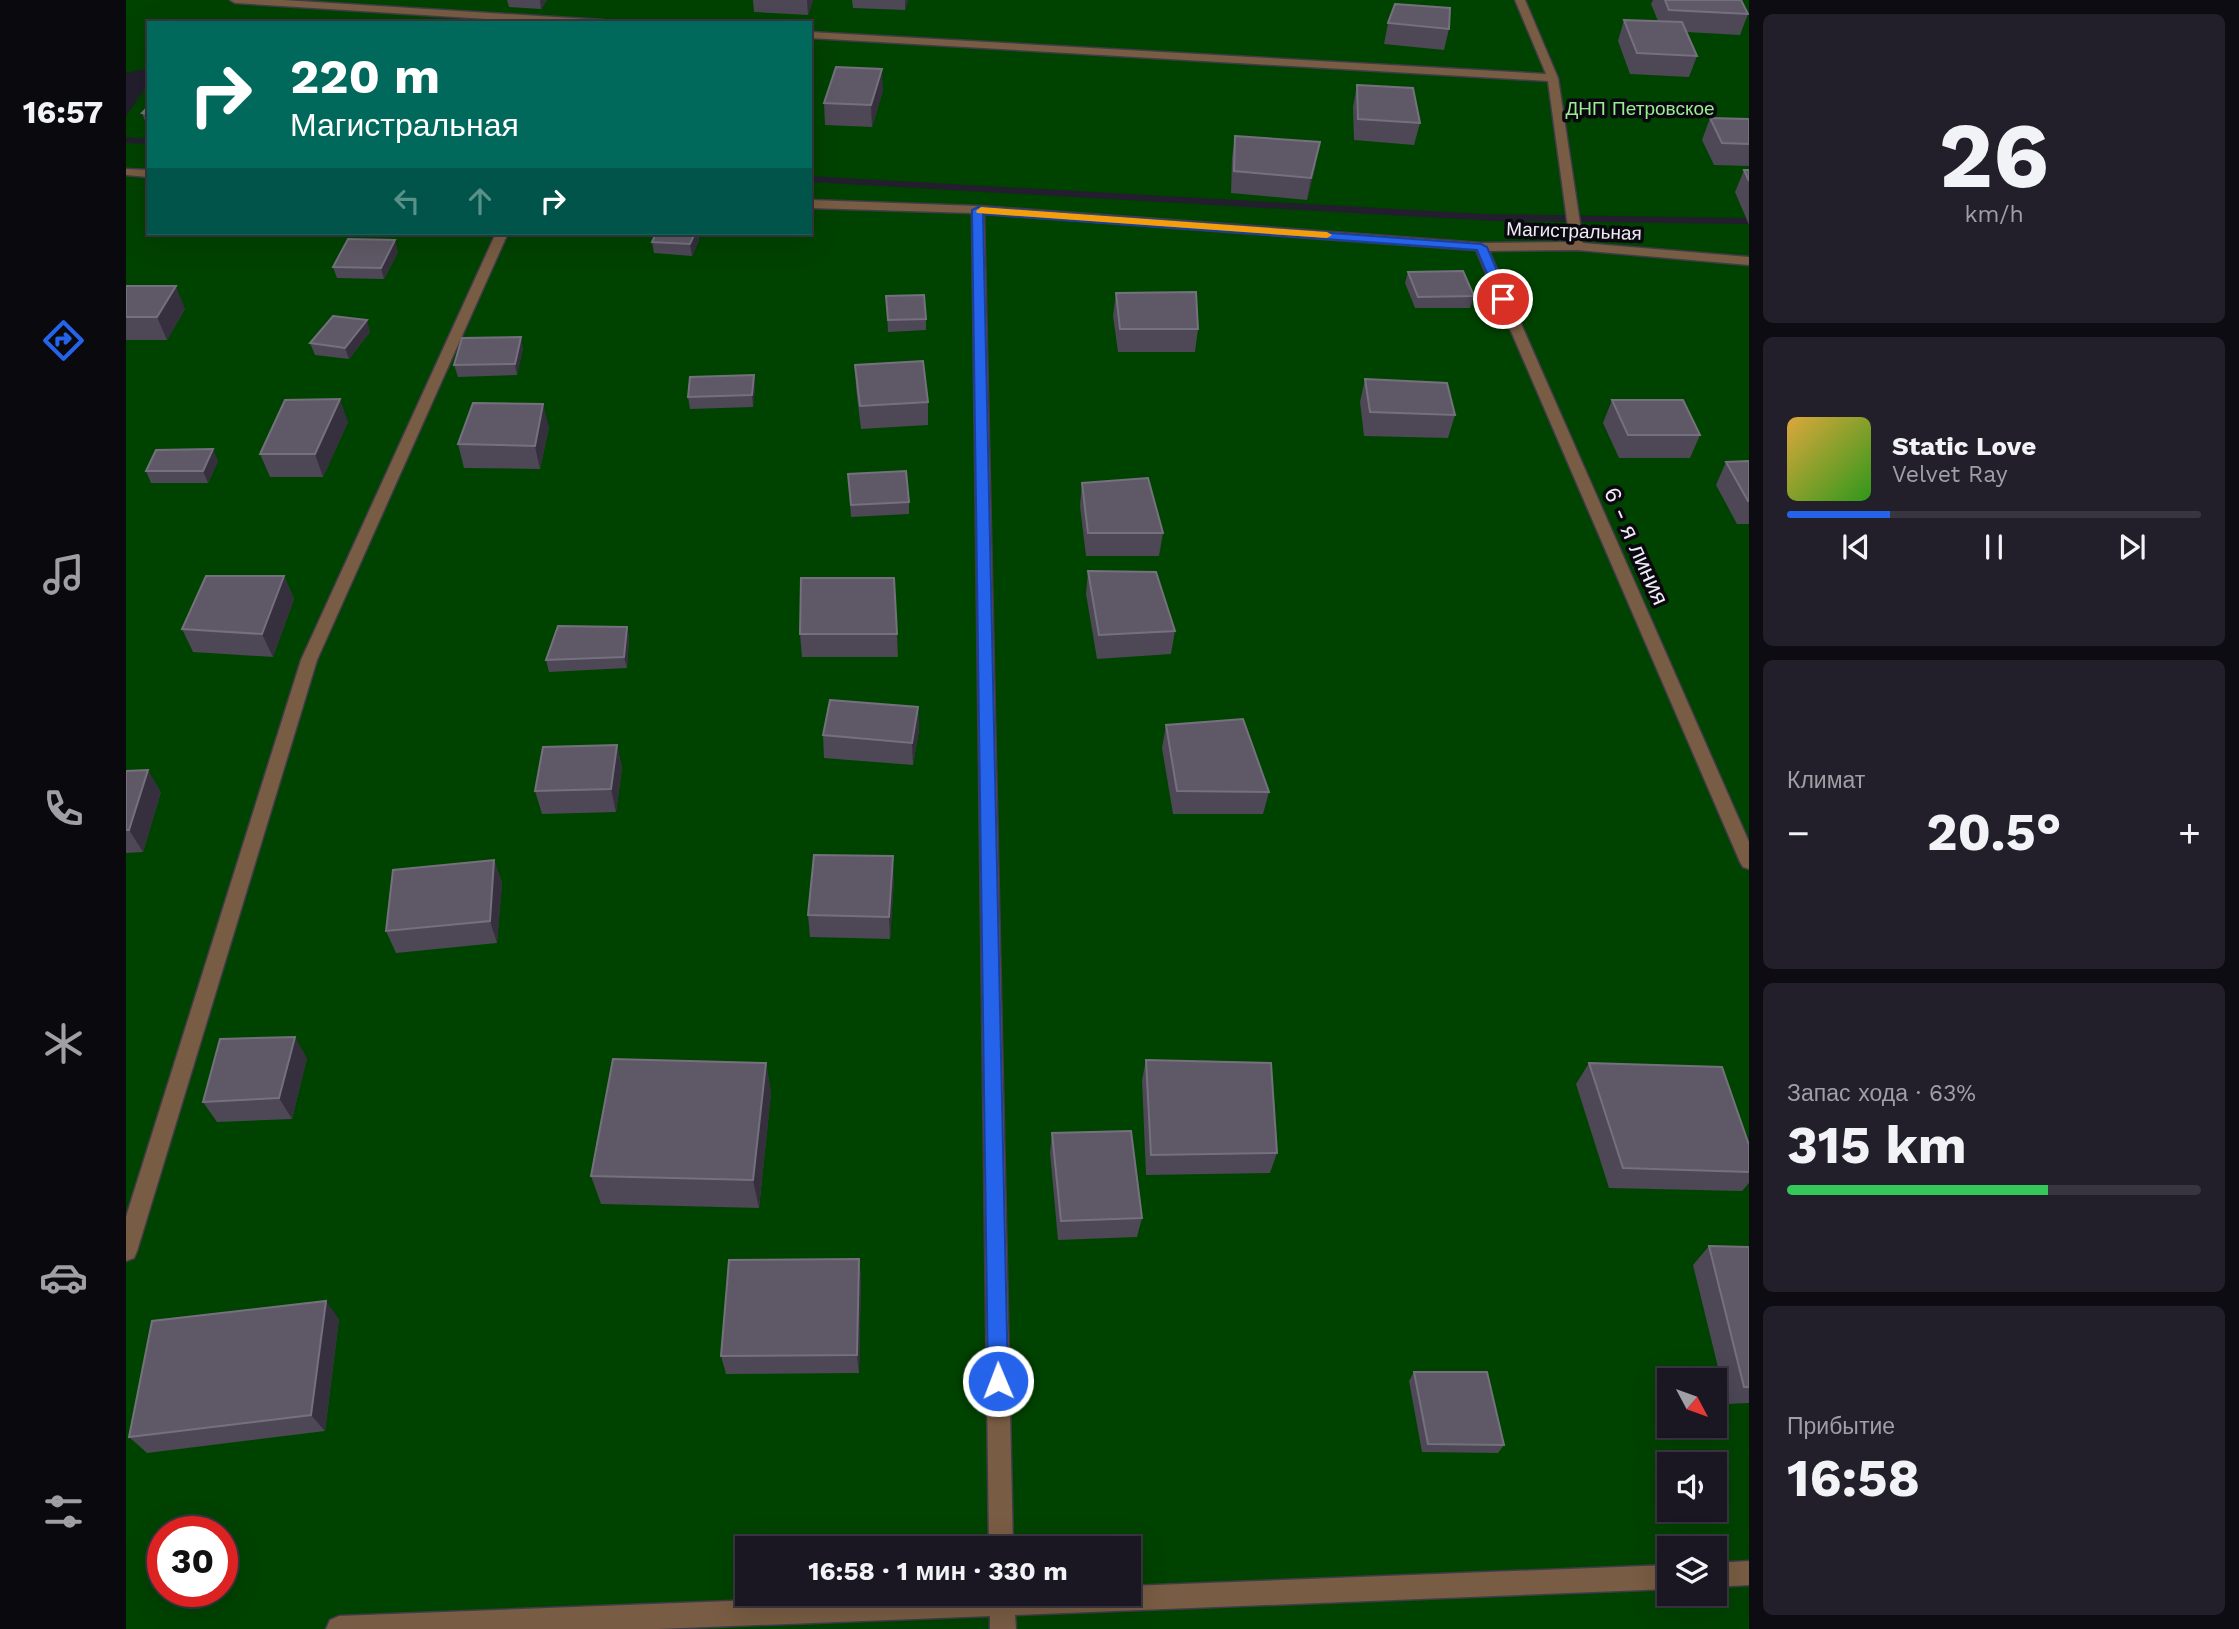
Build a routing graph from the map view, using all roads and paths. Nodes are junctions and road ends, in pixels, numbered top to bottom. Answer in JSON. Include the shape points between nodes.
{"nodes":[{"id":1,"x":235,"y":0,"type":"edge"},
{"id":2,"x":1520,"y":0,"type":"edge"},
{"id":3,"x":571,"y":21,"type":"edge"},
{"id":4,"x":812,"y":35,"type":"edge"},
{"id":5,"x":1553,"y":78,"type":"junction"},
{"id":6,"x":126,"y":173,"type":"edge"},
{"id":7,"x":147,"y":174,"type":"edge"},
{"id":8,"x":812,"y":204,"type":"edge"},
{"id":9,"x":978,"y":210,"type":"junction"},
{"id":10,"x":501,"y":235,"type":"edge"},
{"id":11,"x":1577,"y":246,"type":"junction"},
{"id":12,"x":1481,"y":247,"type":"junction"},
{"id":13,"x":1749,"y":261,"type":"edge"},
{"id":14,"x":1749,"y":862,"type":"edge"},
{"id":15,"x":126,"y":1251,"type":"edge"},
{"id":16,"x":1001,"y":1536,"type":"edge"},
{"id":17,"x":1749,"y":1573,"type":"edge"},
{"id":18,"x":1727,"y":1574,"type":"edge"},
{"id":19,"x":1657,"y":1577,"type":"edge"},
{"id":20,"x":1141,"y":1594,"type":"edge"},
{"id":21,"x":847,"y":1606,"type":"edge"},
{"id":22,"x":1002,"y":1606,"type":"edge"},
{"id":23,"x":339,"y":1629,"type":"edge"},
{"id":24,"x":1003,"y":1629,"type":"edge"}],
"edges":[{"from":1,"to":3,"type":"street"},
{"from":2,"to":5,"type":"street"},
{"from":4,"to":5,"type":"street"},
{"from":5,"to":11,"type":"street"},
{"from":6,"to":7,"type":"street"},
{"from":8,"to":9,"type":"street","name":"Магистральная"},
{"from":9,"to":12,"type":"street","name":"Магистральная"},
{"from":9,"to":16,"type":"street"},
{"from":10,"to":15,"type":"street","via":[[309,660]]},
{"from":11,"to":12,"type":"street","name":"Магистральная"},
{"from":11,"to":13,"type":"street","name":"Магистральная"},
{"from":12,"to":14,"type":"street","name":"6 - я линия"},
{"from":17,"to":18,"type":"street"},
{"from":19,"to":20,"type":"street"},
{"from":21,"to":23,"type":"street"},
{"from":22,"to":24,"type":"street"}]}
